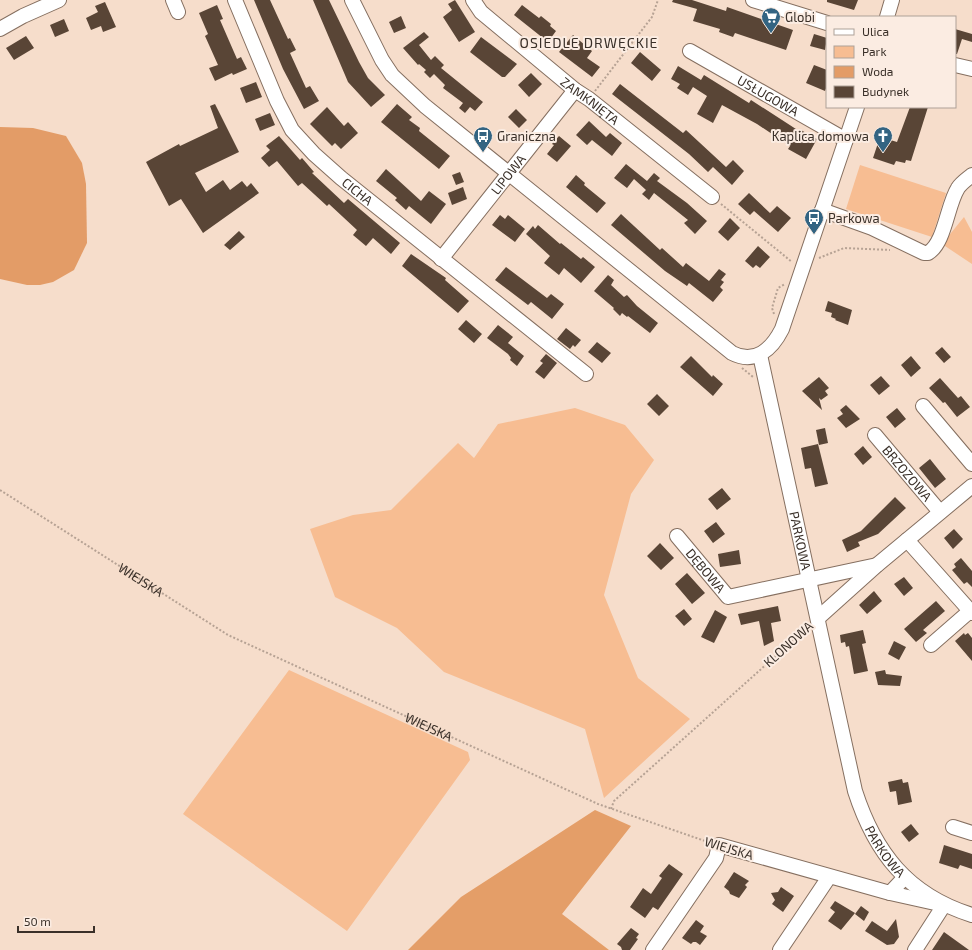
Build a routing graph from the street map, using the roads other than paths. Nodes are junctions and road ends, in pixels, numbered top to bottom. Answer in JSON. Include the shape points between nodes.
{"nodes":[{"id":1,"x":59,"y":0,"type":"edge"},
{"id":2,"x":234,"y":0,"type":"edge"},
{"id":3,"x":352,"y":0,"type":"edge"},
{"id":4,"x":473,"y":0,"type":"edge"},
{"id":5,"x":753,"y":0,"type":"edge"},
{"id":6,"x":892,"y":0,"type":"edge"},
{"id":7,"x":887,"y":16,"type":"edge"},
{"id":8,"x":826,"y":23,"type":"edge"},
{"id":9,"x":0,"y":29,"type":"edge"},
{"id":10,"x":690,"y":51,"type":"dead end"},
{"id":11,"x":956,"y":65,"type":"edge"},
{"id":12,"x":972,"y":69,"type":"edge"},
{"id":13,"x":575,"y":90,"type":"junction"},
{"id":14,"x":857,"y":108,"type":"edge"},
{"id":15,"x":846,"y":140,"type":"junction"},
{"id":16,"x":508,"y":173,"type":"junction"},
{"id":17,"x":972,"y":175,"type":"edge"},
{"id":18,"x":712,"y":197,"type":"road end"},
{"id":19,"x":822,"y":210,"type":"junction"},
{"id":20,"x":441,"y":259,"type":"junction"},
{"id":21,"x":760,"y":354,"type":"junction"},
{"id":22,"x":586,"y":374,"type":"dead end"},
{"id":23,"x":923,"y":406,"type":"dead end"},
{"id":24,"x":875,"y":435,"type":"dead end"},
{"id":25,"x":972,"y":464,"type":"edge"},
{"id":26,"x":972,"y":486,"type":"edge"},
{"id":27,"x":940,"y":512,"type":"junction"},
{"id":28,"x":677,"y":536,"type":"dead end"},
{"id":29,"x":907,"y":540,"type":"junction"},
{"id":30,"x":877,"y":565,"type":"junction"},
{"id":31,"x":810,"y":579,"type":"junction"},
{"id":32,"x":971,"y":612,"type":"edge"},
{"id":33,"x":818,"y":618,"type":"junction"},
{"id":34,"x":931,"y":645,"type":"dead end"},
{"id":35,"x":953,"y":827,"type":"dead end"},
{"id":36,"x":972,"y":833,"type":"edge"},
{"id":37,"x":828,"y":877,"type":"junction"},
{"id":38,"x":905,"y":877,"type":"junction"},
{"id":39,"x":890,"y":893,"type":"junction"},
{"id":40,"x":944,"y":906,"type":"junction"},
{"id":41,"x":972,"y":915,"type":"edge"},
{"id":42,"x":653,"y":950,"type":"edge"},
{"id":43,"x":780,"y":950,"type":"edge"},
{"id":44,"x":915,"y":950,"type":"edge"}],
"edges":[{"from":1,"to":9,"type":"street"},
{"from":2,"to":20,"type":"street","name":"CICHA","via":[[292,130],[341,178]]},
{"from":3,"to":16,"type":"street","via":[[392,75],[425,106]]},
{"from":4,"to":13,"type":"street","name":"ZAMKNIĘTA","via":[[481,12]]},
{"from":5,"to":8,"type":"street"},
{"from":6,"to":7,"type":"street"},
{"from":10,"to":15,"type":"street","name":"USŁUGOWA"},
{"from":11,"to":12,"type":"street"},
{"from":13,"to":16,"type":"street","name":"LIPOWA"},
{"from":13,"to":18,"type":"street","name":"ZAMKNIĘTA"},
{"from":14,"to":15,"type":"street"},
{"from":15,"to":19,"type":"street"},
{"from":16,"to":20,"type":"street","name":"LIPOWA"},
{"from":16,"to":21,"type":"street","via":[[732,353],[749,358]]},
{"from":17,"to":19,"type":"street","via":[[959,186],[937,245],[928,253],[872,228]]},
{"from":19,"to":21,"type":"street","via":[[782,329],[773,343]]},
{"from":20,"to":22,"type":"street","name":"CICHA"},
{"from":21,"to":31,"type":"street","name":"PARKOWA"},
{"from":23,"to":25,"type":"street"},
{"from":24,"to":27,"type":"street","name":"BRZOZOWA"},
{"from":26,"to":27,"type":"street","name":"KLONOWA"},
{"from":27,"to":29,"type":"street","name":"KLONOWA"},
{"from":28,"to":31,"type":"street","name":"DĘBOWA","via":[[728,597]]},
{"from":29,"to":30,"type":"street","name":"KLONOWA"},
{"from":29,"to":32,"type":"street"},
{"from":30,"to":31,"type":"street"},
{"from":30,"to":33,"type":"street","name":"KLONOWA"},
{"from":31,"to":33,"type":"street","name":"PARKOWA"},
{"from":32,"to":34,"type":"street"},
{"from":33,"to":38,"type":"street","name":"PARKOWA","via":[[861,810],[876,842]]},
{"from":35,"to":36,"type":"street"},
{"from":37,"to":39,"type":"street","name":"WIEJSKA"},
{"from":37,"to":42,"type":"street","name":"WIEJSKA","via":[[719,845],[716,858]]},
{"from":37,"to":43,"type":"street"},
{"from":38,"to":39,"type":"street"},
{"from":38,"to":40,"type":"street","name":"PARKOWA"},
{"from":39,"to":40,"type":"street","name":"WIEJSKA"},
{"from":40,"to":41,"type":"street","name":"PARKOWA"},
{"from":40,"to":44,"type":"street"}]}
